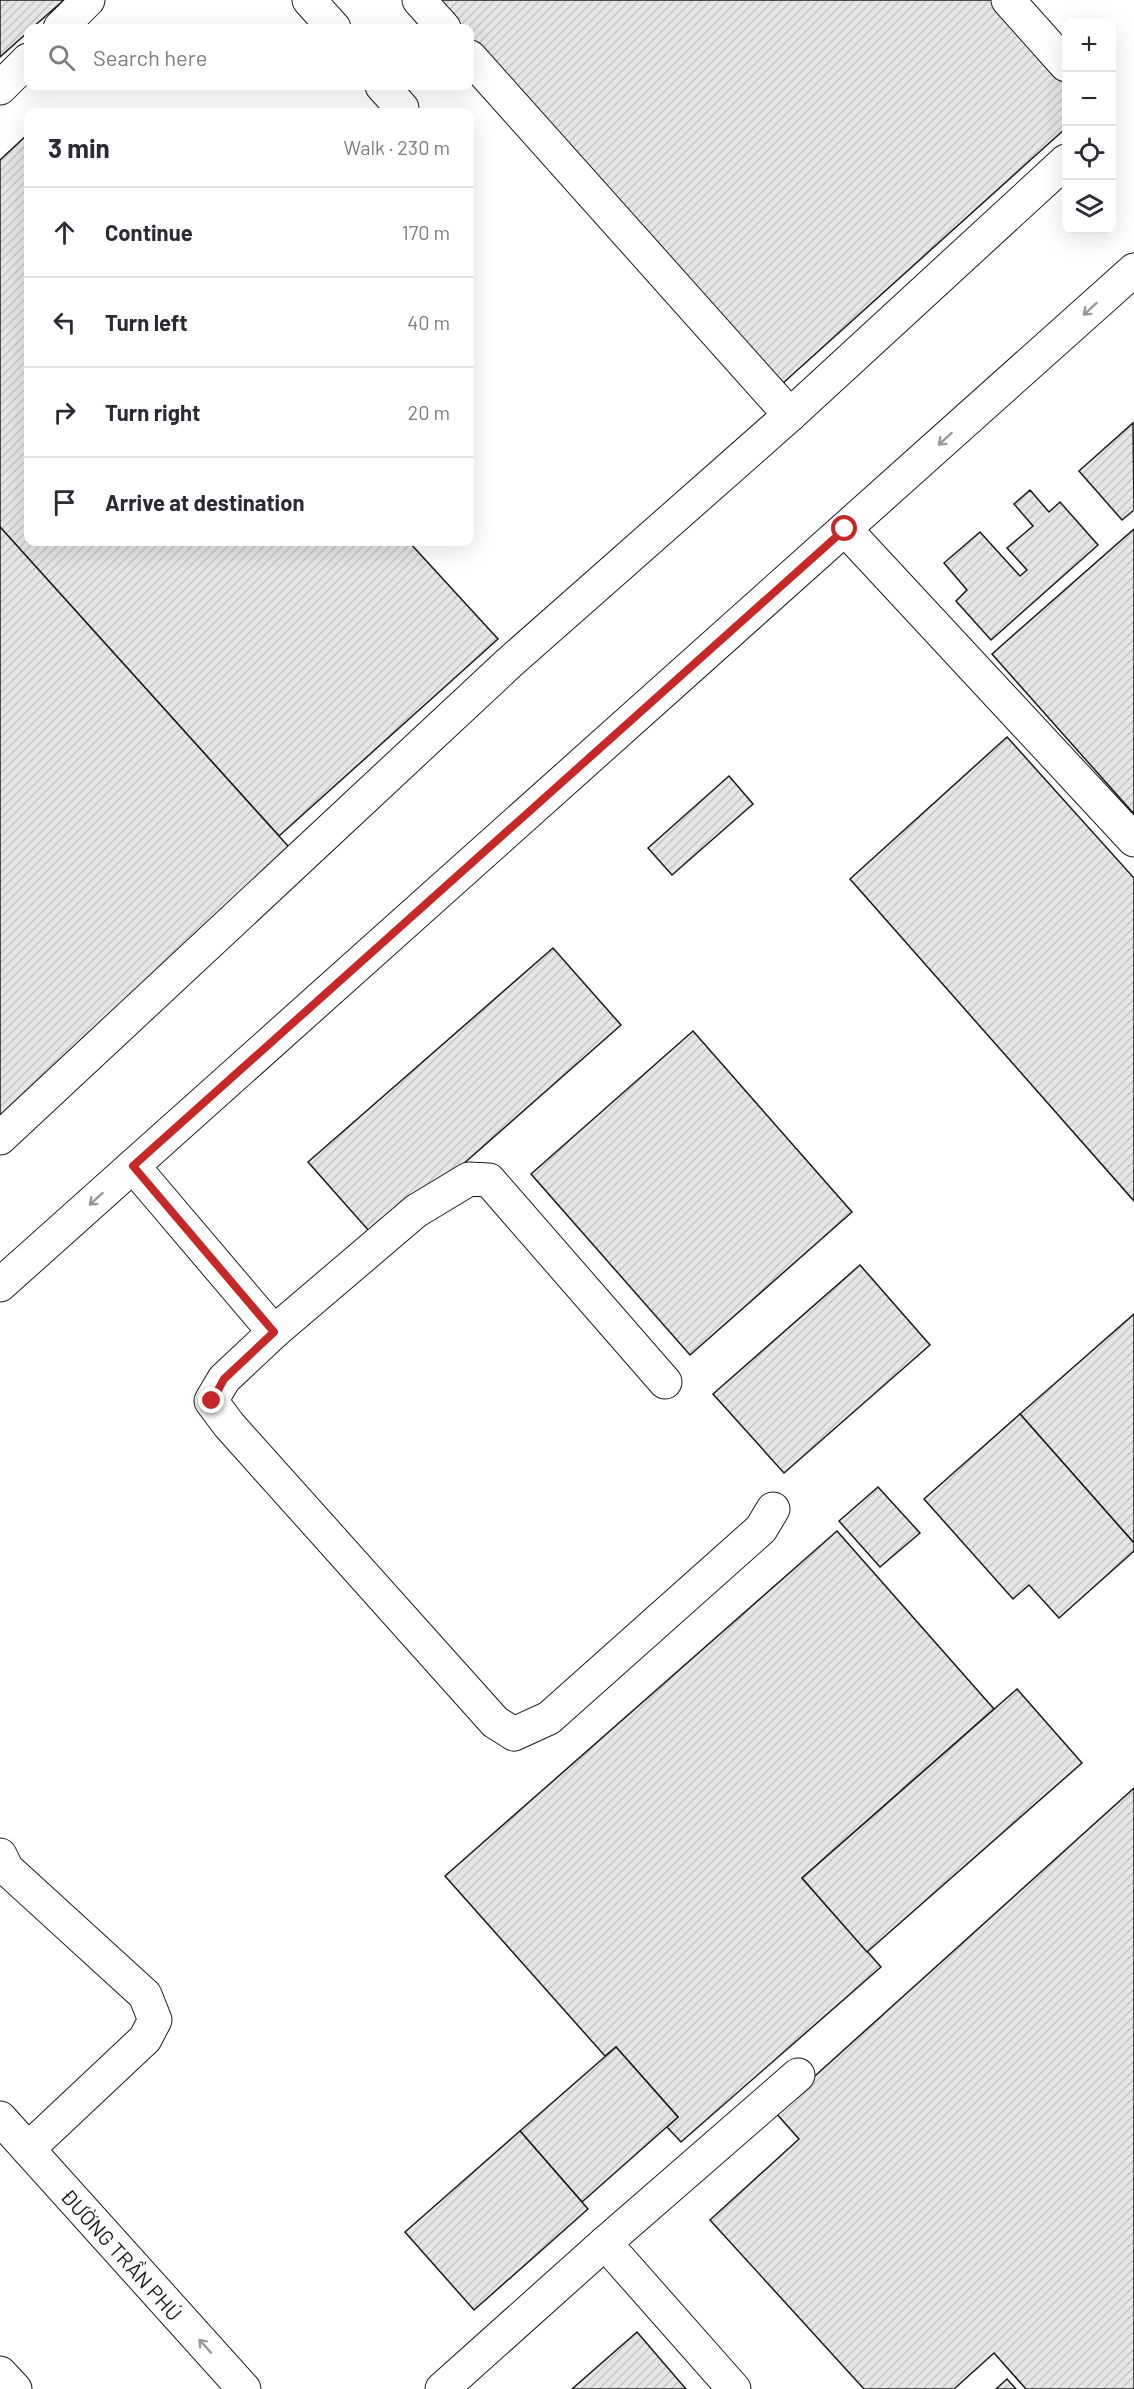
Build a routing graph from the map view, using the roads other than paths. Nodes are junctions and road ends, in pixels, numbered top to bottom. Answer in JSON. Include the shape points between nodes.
{"nodes":[{"id":1,"x":88,"y":0,"type":"edge"},
{"id":2,"x":309,"y":0,"type":"edge"},
{"id":3,"x":419,"y":0,"type":"edge"},
{"id":4,"x":1008,"y":0,"type":"edge"},
{"id":5,"x":64,"y":24,"type":"edge"},
{"id":6,"x":330,"y":24,"type":"edge"},
{"id":7,"x":440,"y":24,"type":"edge"},
{"id":8,"x":474,"y":61,"type":"edge"},
{"id":9,"x":1062,"y":61,"type":"edge"},
{"id":10,"x":24,"y":64,"type":"edge"},
{"id":11,"x":0,"y":88,"type":"edge"},
{"id":12,"x":1062,"y":165,"type":"edge"},
{"id":13,"x":1134,"y":270,"type":"edge"},
{"id":14,"x":790,"y":415,"type":"junction"},
{"id":15,"x":845,"y":529,"type":"junction"},
{"id":16,"x":1134,"y":840,"type":"edge"},
{"id":17,"x":0,"y":1138,"type":"edge"},
{"id":18,"x":133,"y":1166,"type":"junction"},
{"id":19,"x":0,"y":1285,"type":"edge"},
{"id":20,"x":274,"y":1332,"type":"junction"},
{"id":21,"x":665,"y":1382,"type":"dead end"},
{"id":22,"x":773,"y":1509,"type":"dead end"},
{"id":23,"x":0,"y":1856,"type":"edge"},
{"id":24,"x":798,"y":2074,"type":"dead end"},
{"id":25,"x":0,"y":2118,"type":"edge"},
{"id":26,"x":28,"y":2149,"type":"junction"},
{"id":27,"x":605,"y":2243,"type":"junction"},
{"id":28,"x":0,"y":2373,"type":"edge"},
{"id":29,"x":15,"y":2389,"type":"edge"},
{"id":30,"x":244,"y":2389,"type":"edge"},
{"id":31,"x":442,"y":2389,"type":"edge"},
{"id":32,"x":734,"y":2389,"type":"edge"}],
"edges":[{"from":1,"to":5,"type":"street"},
{"from":2,"to":6,"type":"street"},
{"from":3,"to":7,"type":"street"},
{"from":4,"to":9,"type":"street"},
{"from":8,"to":14,"type":"street"},
{"from":10,"to":11,"type":"street"},
{"from":12,"to":14,"type":"street"},
{"from":13,"to":15,"type":"street","one_way":true},
{"from":14,"to":17,"type":"street","via":[[509,663]]},
{"from":15,"to":16,"type":"street"},
{"from":15,"to":18,"type":"street"},
{"from":18,"to":19,"type":"street","one_way":true},
{"from":18,"to":20,"type":"street"},
{"from":20,"to":21,"type":"street","via":[[416,1211],[469,1179],[489,1180]]},
{"from":20,"to":22,"type":"street","via":[[224,1379],[212,1401],[229,1425],[495,1722],[514,1734],[549,1718],[761,1529]]},
{"from":23,"to":26,"type":"street","via":[[7,1869],[145,1995],[155,2020],[145,2039]]},
{"from":24,"to":27,"type":"street"},
{"from":25,"to":26,"type":"street","name":"ĐƯỜNG TRẦN PHÚ"},
{"from":30,"to":26,"type":"street","name":"ĐƯỜNG TRẦN PHÚ","one_way":true},
{"from":27,"to":31,"type":"street"},
{"from":27,"to":32,"type":"street"},
{"from":28,"to":29,"type":"street"}]}
